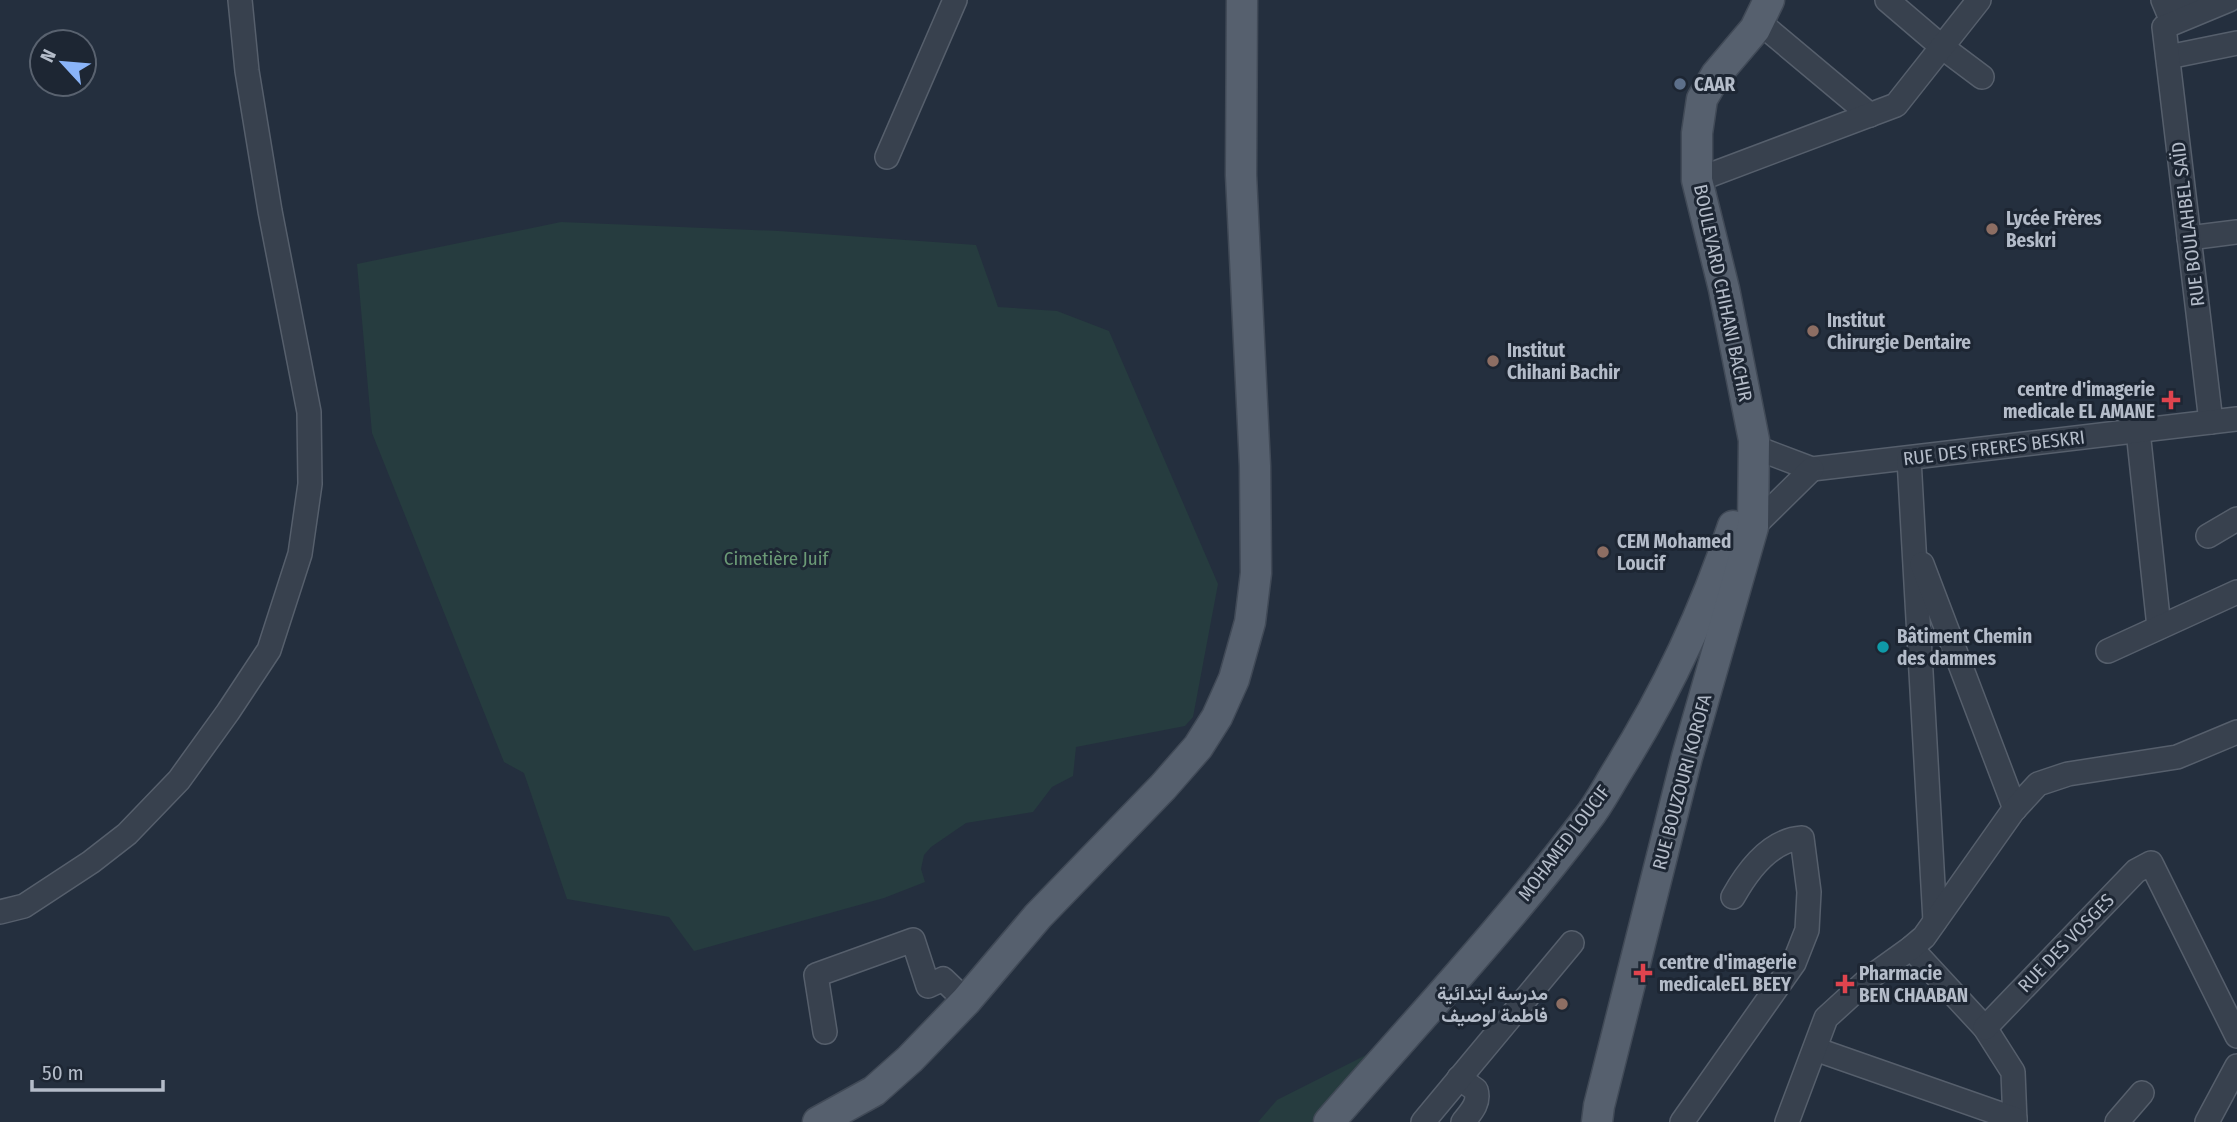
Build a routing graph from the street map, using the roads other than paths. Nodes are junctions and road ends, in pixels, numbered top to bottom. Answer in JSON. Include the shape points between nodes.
{"nodes":[{"id":1,"x":240,"y":0,"type":"edge"},
{"id":2,"x":955,"y":0,"type":"edge"},
{"id":3,"x":1242,"y":0,"type":"edge"},
{"id":4,"x":1887,"y":0,"type":"edge"},
{"id":5,"x":1979,"y":0,"type":"edge"},
{"id":6,"x":2163,"y":0,"type":"edge"},
{"id":7,"x":2197,"y":0,"type":"edge"},
{"id":8,"x":2229,"y":0,"type":"edge"},
{"id":9,"x":1764,"y":11,"type":"edge"},
{"id":10,"x":2237,"y":43,"type":"edge"},
{"id":11,"x":1942,"y":47,"type":"junction"},
{"id":12,"x":2168,"y":57,"type":"junction"},
{"id":13,"x":1982,"y":77,"type":"dead end"},
{"id":14,"x":1870,"y":115,"type":"junction"},
{"id":15,"x":887,"y":157,"type":"dead end"},
{"id":16,"x":1697,"y":180,"type":"junction"},
{"id":17,"x":2237,"y":232,"type":"edge"},
{"id":18,"x":2189,"y":238,"type":"junction"},
{"id":19,"x":2237,"y":419,"type":"edge"},
{"id":20,"x":2211,"y":422,"type":"junction"},
{"id":21,"x":2138,"y":431,"type":"junction"},
{"id":22,"x":1754,"y":444,"type":"junction"},
{"id":23,"x":1909,"y":459,"type":"junction"},
{"id":24,"x":1812,"y":469,"type":"junction"},
{"id":25,"x":2237,"y":519,"type":"edge"},
{"id":26,"x":1753,"y":527,"type":"junction"},
{"id":27,"x":2208,"y":536,"type":"dead end"},
{"id":28,"x":1914,"y":543,"type":"junction"},
{"id":29,"x":2237,"y":592,"type":"edge"},
{"id":30,"x":2159,"y":627,"type":"junction"},
{"id":31,"x":2108,"y":651,"type":"dead end"},
{"id":32,"x":2237,"y":733,"type":"edge"},
{"id":33,"x":1641,"y":734,"type":"junction"},
{"id":34,"x":1687,"y":757,"type":"junction"},
{"id":35,"x":2015,"y":809,"type":"junction"},
{"id":36,"x":1733,"y":897,"type":"dead end"},
{"id":37,"x":0,"y":912,"type":"edge"},
{"id":38,"x":1935,"y":921,"type":"junction"},
{"id":39,"x":1572,"y":943,"type":"dead end"},
{"id":40,"x":1911,"y":948,"type":"junction"},
{"id":41,"x":965,"y":1001,"type":"junction"},
{"id":42,"x":1985,"y":1028,"type":"junction"},
{"id":43,"x":825,"y":1032,"type":"dead end"},
{"id":44,"x":2237,"y":1036,"type":"edge"},
{"id":45,"x":1815,"y":1049,"type":"junction"},
{"id":46,"x":2237,"y":1066,"type":"edge"},
{"id":47,"x":1459,"y":1078,"type":"junction"},
{"id":48,"x":2142,"y":1093,"type":"dead end"},
{"id":49,"x":2015,"y":1121,"type":"edge"},
{"id":50,"x":818,"y":1122,"type":"edge"},
{"id":51,"x":1329,"y":1122,"type":"edge"},
{"id":52,"x":1423,"y":1122,"type":"edge"},
{"id":53,"x":1462,"y":1122,"type":"edge"},
{"id":54,"x":1597,"y":1122,"type":"edge"},
{"id":55,"x":1682,"y":1122,"type":"edge"},
{"id":56,"x":1787,"y":1122,"type":"edge"},
{"id":57,"x":2117,"y":1122,"type":"edge"},
{"id":58,"x":2207,"y":1122,"type":"edge"}],
"edges":[{"from":1,"to":37,"type":"street","via":[[255,122],[309,412],[310,484],[299,554],[269,650],[179,780],[127,834],[91,862],[24,906]]},
{"from":2,"to":15,"type":"street"},
{"from":3,"to":41,"type":"main road","via":[[1241,175],[1255,466],[1256,573],[1250,622],[1234,679],[1198,747],[1038,916]]},
{"from":4,"to":11,"type":"street"},
{"from":5,"to":11,"type":"street"},
{"from":6,"to":7,"type":"street","via":[[2168,12]]},
{"from":8,"to":12,"type":"street","name":"RUE BOULAHBEL SAÏD","via":[[2164,27]]},
{"from":9,"to":14,"type":"street"},
{"from":9,"to":16,"type":"main road","name":"BOULEVARD CHIHANI BACHIR","via":[[1702,99]]},
{"from":10,"to":12,"type":"street"},
{"from":11,"to":13,"type":"street"},
{"from":11,"to":14,"type":"street","via":[[1896,105]]},
{"from":12,"to":18,"type":"street","name":"RUE BOULAHBEL SAÏD"},
{"from":14,"to":16,"type":"street"},
{"from":16,"to":22,"type":"main road","name":"BOULEVARD CHIHANI BACHIR"},
{"from":17,"to":18,"type":"street"},
{"from":18,"to":20,"type":"street","name":"RUE BOULAHBEL SAÏD"},
{"from":19,"to":20,"type":"street","name":"RUE DES FRERES BESKRI"},
{"from":20,"to":21,"type":"street","name":"RUE DES FRERES BESKRI"},
{"from":21,"to":23,"type":"street","name":"RUE DES FRERES BESKRI"},
{"from":21,"to":30,"type":"street"},
{"from":22,"to":24,"type":"street","name":"RUE DES FRERES BESKRI"},
{"from":22,"to":26,"type":"main road","name":"RUE BOUZOURI KOROFA"},
{"from":22,"to":33,"type":"main road","name":"MOHAMED LOUCIF","via":[[1719,567]]},
{"from":23,"to":24,"type":"street","name":"RUE DES FRERES BESKRI"},
{"from":23,"to":28,"type":"street"},
{"from":24,"to":26,"type":"street"},
{"from":25,"to":27,"type":"street"},
{"from":26,"to":34,"type":"main road","name":"RUE BOUZOURI KOROFA"},
{"from":28,"to":35,"type":"street"},
{"from":28,"to":38,"type":"street"},
{"from":29,"to":30,"type":"street"},
{"from":30,"to":31,"type":"street"},
{"from":32,"to":35,"type":"street","via":[[2177,757],[2068,774],[2038,784]]},
{"from":33,"to":34,"type":"main road","via":[[1662,715],[1677,713],[1685,723]]},
{"from":33,"to":51,"type":"main road","name":"MOHAMED LOUCIF","via":[[1588,818]]},
{"from":34,"to":54,"type":"main road","name":"RUE BOUZOURI KOROFA"},
{"from":35,"to":38,"type":"street"},
{"from":36,"to":55,"type":"street","via":[[1758,861],[1787,839],[1802,838],[1809,892],[1807,930],[1794,963]]},
{"from":38,"to":40,"type":"street"},
{"from":39,"to":47,"type":"street"},
{"from":40,"to":42,"type":"street"},
{"from":40,"to":45,"type":"street","via":[[1871,975],[1826,1018]]},
{"from":41,"to":43,"type":"street","via":[[943,979],[928,986],[913,940],[816,975]]},
{"from":41,"to":50,"type":"main road","via":[[874,1091]]},
{"from":42,"to":44,"type":"street","name":"RUE DES VOSGES","via":[[2136,871],[2151,863]]},
{"from":42,"to":49,"type":"street","via":[[2013,1072]]},
{"from":45,"to":49,"type":"street"},
{"from":45,"to":56,"type":"street"},
{"from":46,"to":58,"type":"street"},
{"from":47,"to":52,"type":"street"},
{"from":47,"to":53,"type":"street","via":[[1476,1090],[1478,1097]]},
{"from":48,"to":57,"type":"street"}]}
